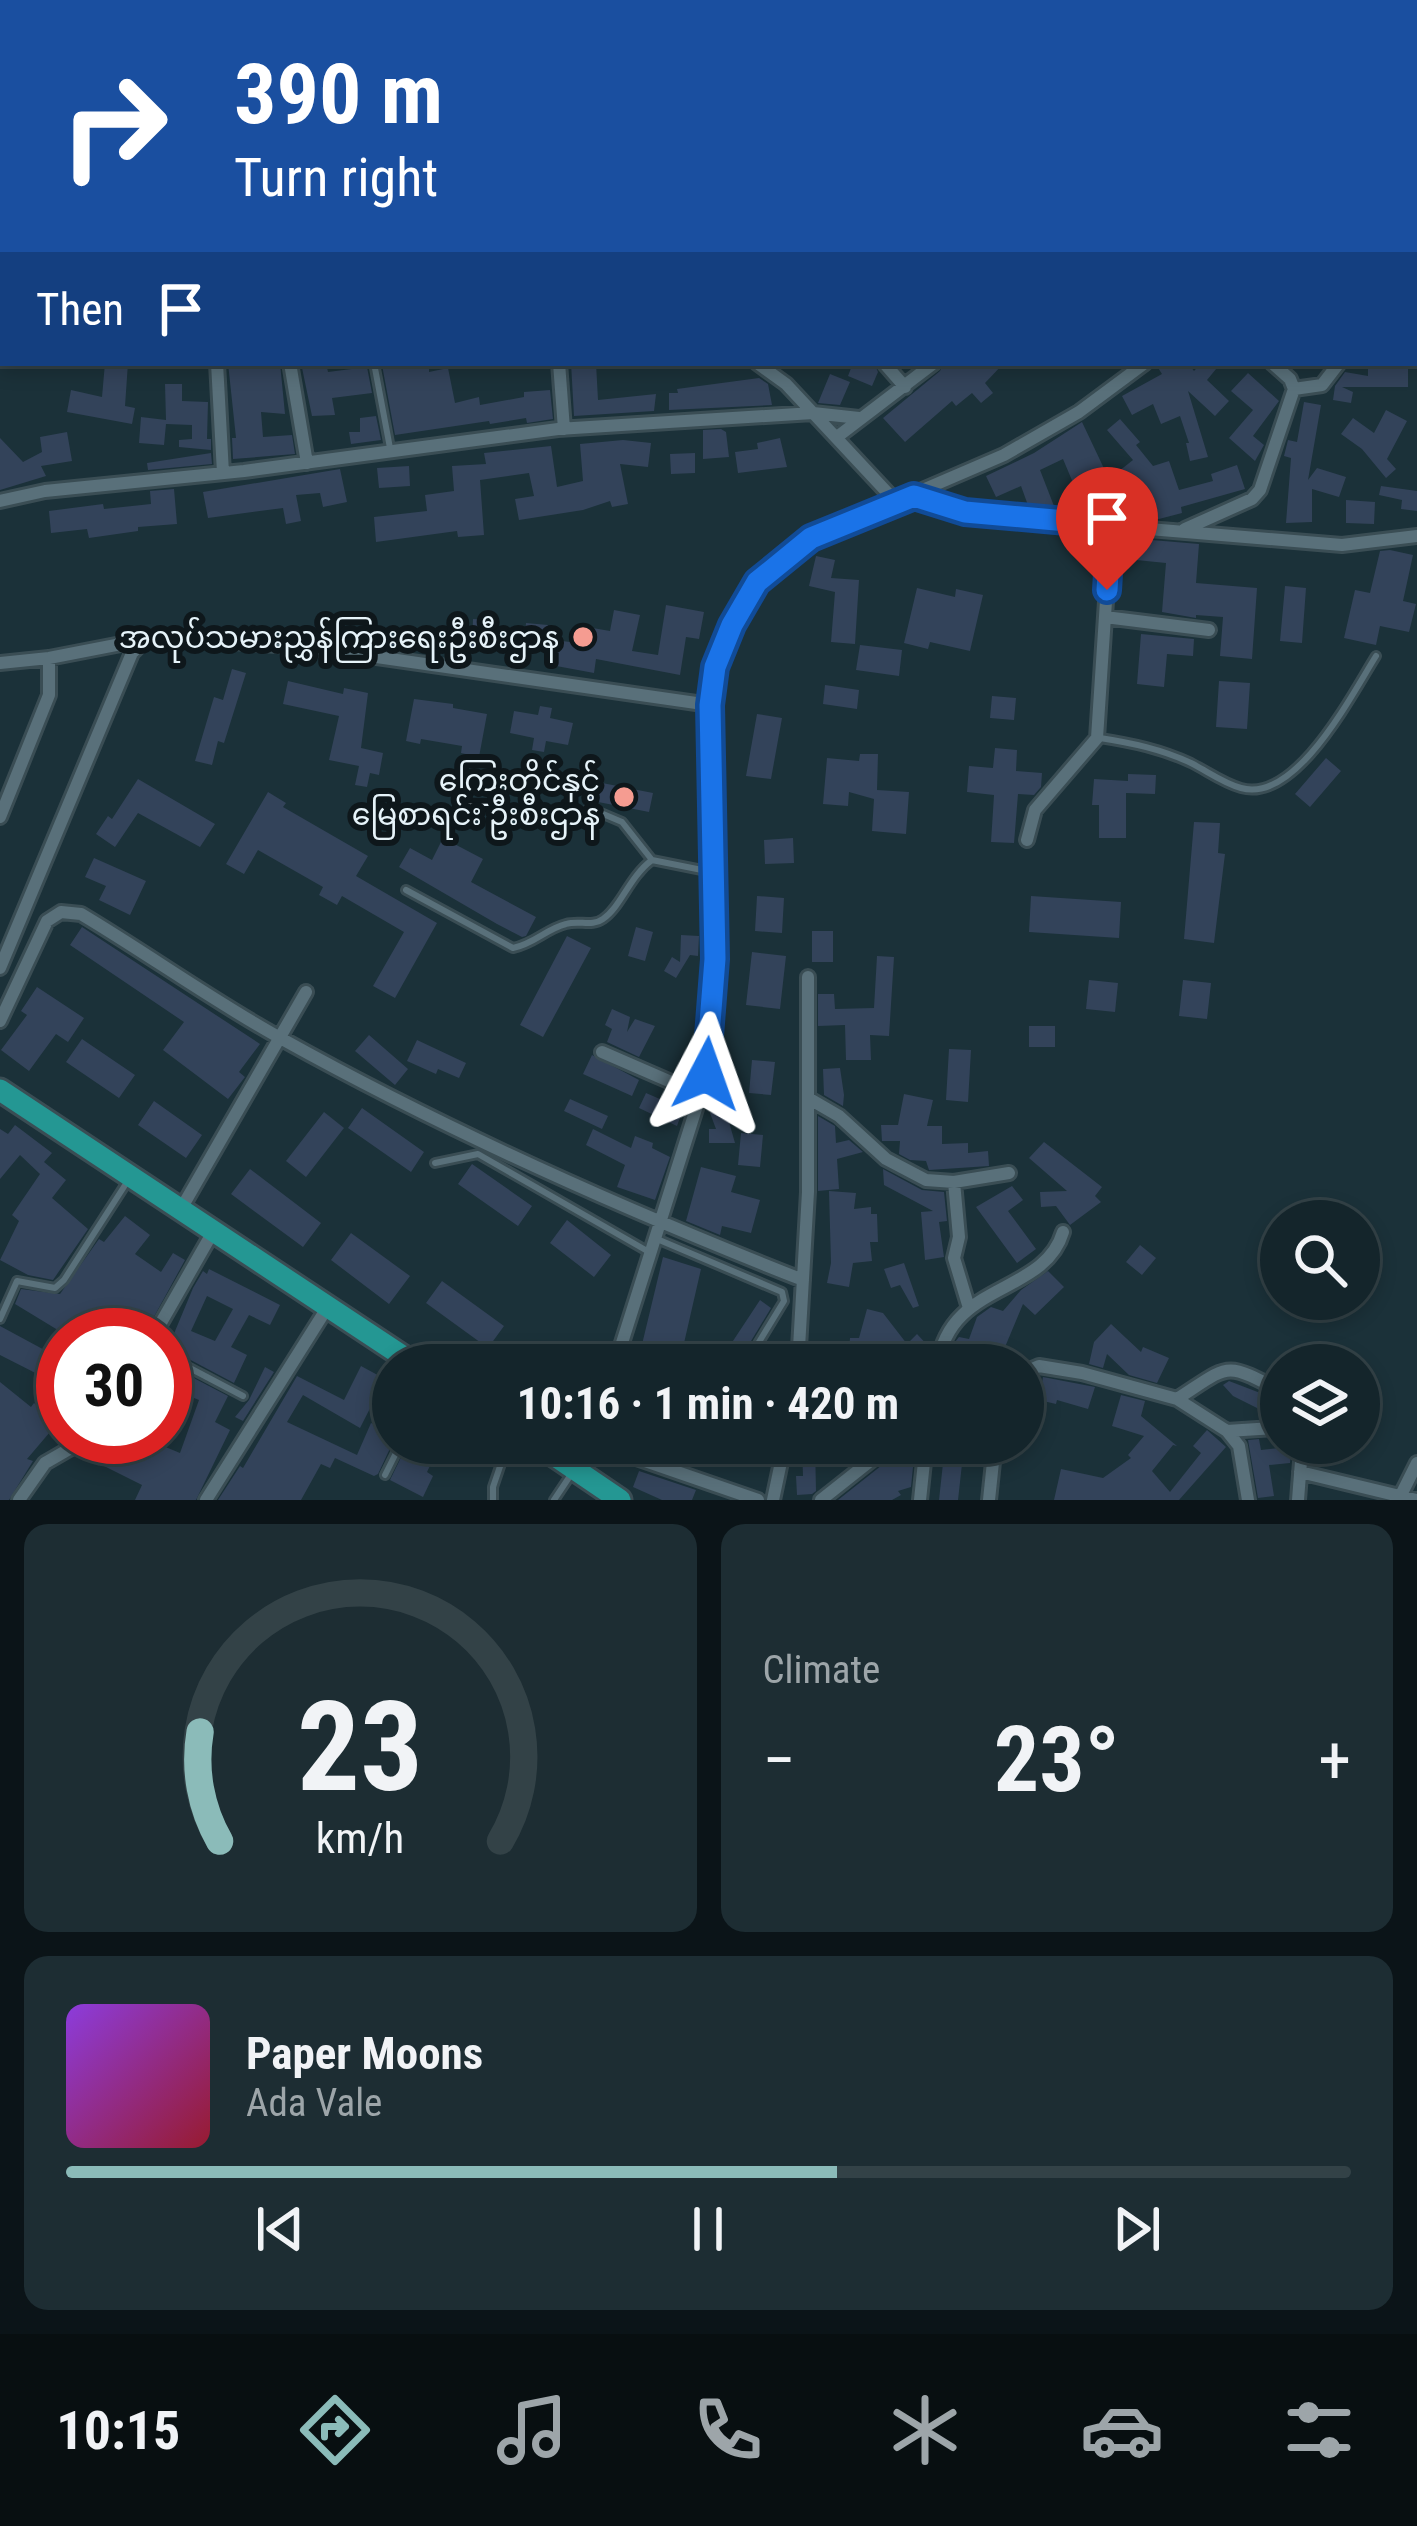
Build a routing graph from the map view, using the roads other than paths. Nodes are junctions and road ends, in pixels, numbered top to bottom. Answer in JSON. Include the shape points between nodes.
{"nodes":[{"id":1,"x":217,"y":366,"type":"edge"},
{"id":2,"x":291,"y":366,"type":"edge"},
{"id":3,"x":375,"y":366,"type":"edge"},
{"id":4,"x":559,"y":366,"type":"edge"},
{"id":5,"x":761,"y":366,"type":"edge"},
{"id":6,"x":777,"y":366,"type":"edge"},
{"id":7,"x":887,"y":366,"type":"edge"},
{"id":8,"x":930,"y":366,"type":"edge"},
{"id":9,"x":1141,"y":366,"type":"edge"},
{"id":10,"x":1275,"y":366,"type":"edge"},
{"id":11,"x":1337,"y":366,"type":"edge"},
{"id":12,"x":786,"y":384,"type":"junction"},
{"id":13,"x":905,"y":387,"type":"junction"},
{"id":14,"x":1294,"y":389,"type":"junction"},
{"id":15,"x":813,"y":412,"type":"junction"},
{"id":16,"x":860,"y":418,"type":"junction"},
{"id":17,"x":563,"y":429,"type":"junction"},
{"id":18,"x":837,"y":437,"type":"junction"},
{"id":19,"x":391,"y":452,"type":"junction"},
{"id":20,"x":307,"y":463,"type":"junction"},
{"id":21,"x":224,"y":473,"type":"junction"},
{"id":22,"x":914,"y":496,"type":"junction"},
{"id":23,"x":0,"y":501,"type":"edge"},
{"id":24,"x":898,"y":503,"type":"junction"},
{"id":25,"x":1111,"y":525,"type":"junction"},
{"id":26,"x":1182,"y":531,"type":"junction"},
{"id":27,"x":1417,"y":536,"type":"edge"},
{"id":28,"x":1106,"y":617,"type":"junction"},
{"id":29,"x":1209,"y":630,"type":"dead end"},
{"id":30,"x":143,"y":642,"type":"junction"},
{"id":31,"x":1376,"y":656,"type":"dead end"},
{"id":32,"x":49,"y":658,"type":"junction"},
{"id":33,"x":0,"y":663,"type":"edge"},
{"id":34,"x":710,"y":705,"type":"junction"},
{"id":35,"x":1097,"y":738,"type":"junction"},
{"id":36,"x":589,"y":808,"type":"dead end"},
{"id":37,"x":0,"y":817,"type":"edge"},
{"id":38,"x":1028,"y":840,"type":"dead end"},
{"id":39,"x":652,"y":860,"type":"junction"},
{"id":40,"x":712,"y":872,"type":"junction"},
{"id":41,"x":406,"y":890,"type":"dead end"},
{"id":42,"x":0,"y":968,"type":"edge"},
{"id":43,"x":808,"y":977,"type":"dead end"},
{"id":44,"x":306,"y":992,"type":"dead end"},
{"id":45,"x":4,"y":1000,"type":"edge"},
{"id":46,"x":0,"y":1021,"type":"edge"},
{"id":47,"x":280,"y":1038,"type":"junction"},
{"id":48,"x":602,"y":1052,"type":"dead end"},
{"id":49,"x":0,"y":1090,"type":"edge"},
{"id":50,"x":701,"y":1095,"type":"junction"},
{"id":51,"x":808,"y":1098,"type":"junction"},
{"id":52,"x":435,"y":1163,"type":"dead end"},
{"id":53,"x":1009,"y":1173,"type":"dead end"},
{"id":54,"x":131,"y":1176,"type":"junction"},
{"id":55,"x":954,"y":1182,"type":"junction"},
{"id":56,"x":181,"y":1208,"type":"junction"},
{"id":57,"x":214,"y":1231,"type":"junction"},
{"id":58,"x":659,"y":1231,"type":"junction"},
{"id":59,"x":1064,"y":1232,"type":"dead end"},
{"id":60,"x":652,"y":1254,"type":"junction"},
{"id":61,"x":803,"y":1280,"type":"junction"},
{"id":62,"x":170,"y":1308,"type":"edge"},
{"id":63,"x":328,"y":1308,"type":"junction"},
{"id":64,"x":969,"y":1309,"type":"junction"},
{"id":65,"x":0,"y":1319,"type":"edge"},
{"id":66,"x":384,"y":1344,"type":"edge"},
{"id":67,"x":622,"y":1344,"type":"edge"},
{"id":68,"x":758,"y":1344,"type":"edge"},
{"id":69,"x":799,"y":1344,"type":"edge"},
{"id":70,"x":942,"y":1344,"type":"edge"},
{"id":71,"x":1044,"y":1367,"type":"edge"},
{"id":72,"x":192,"y":1369,"type":"edge"},
{"id":73,"x":1260,"y":1380,"type":"edge"},
{"id":74,"x":243,"y":1396,"type":"dead end"},
{"id":75,"x":1177,"y":1399,"type":"junction"},
{"id":76,"x":1227,"y":1431,"type":"junction"},
{"id":77,"x":1260,"y":1431,"type":"edge"},
{"id":78,"x":1417,"y":1463,"type":"edge"},
{"id":79,"x":44,"y":1464,"type":"edge"},
{"id":80,"x":390,"y":1464,"type":"edge"},
{"id":81,"x":501,"y":1464,"type":"edge"},
{"id":82,"x":570,"y":1464,"type":"edge"},
{"id":83,"x":654,"y":1464,"type":"edge"},
{"id":84,"x":781,"y":1464,"type":"edge"},
{"id":85,"x":866,"y":1464,"type":"edge"},
{"id":86,"x":924,"y":1464,"type":"edge"},
{"id":87,"x":993,"y":1464,"type":"edge"},
{"id":88,"x":1301,"y":1464,"type":"edge"},
{"id":89,"x":575,"y":1469,"type":"junction"},
{"id":90,"x":1300,"y":1472,"type":"junction"},
{"id":91,"x":385,"y":1475,"type":"dead end"},
{"id":92,"x":1400,"y":1498,"type":"edge"},
{"id":93,"x":20,"y":1500,"type":"edge"},
{"id":94,"x":206,"y":1500,"type":"edge"},
{"id":95,"x":494,"y":1500,"type":"edge"},
{"id":96,"x":554,"y":1500,"type":"edge"},
{"id":97,"x":619,"y":1500,"type":"edge"},
{"id":98,"x":758,"y":1500,"type":"edge"},
{"id":99,"x":773,"y":1500,"type":"edge"},
{"id":100,"x":821,"y":1500,"type":"edge"},
{"id":101,"x":920,"y":1500,"type":"edge"},
{"id":102,"x":989,"y":1500,"type":"edge"},
{"id":103,"x":1248,"y":1500,"type":"edge"},
{"id":104,"x":1298,"y":1500,"type":"edge"},
{"id":105,"x":1416,"y":1500,"type":"edge"}],
"edges":[{"from":1,"to":21,"type":"street"},
{"from":2,"to":20,"type":"street"},
{"from":3,"to":19,"type":"lane"},
{"from":4,"to":17,"type":"street"},
{"from":5,"to":12,"type":"street"},
{"from":6,"to":12,"type":"street"},
{"from":7,"to":13,"type":"street"},
{"from":8,"to":13,"type":"street"},
{"from":9,"to":22,"type":"street","via":[[1004,455]]},
{"from":10,"to":14,"type":"street"},
{"from":11,"to":14,"type":"street","via":[[1322,385]]},
{"from":12,"to":15,"type":"street"},
{"from":13,"to":16,"type":"street"},
{"from":14,"to":26,"type":"street","via":[[1260,490]]},
{"from":15,"to":16,"type":"street"},
{"from":15,"to":17,"type":"street"},
{"from":15,"to":18,"type":"street"},
{"from":16,"to":18,"type":"street"},
{"from":17,"to":19,"type":"street"},
{"from":18,"to":24,"type":"street"},
{"from":19,"to":20,"type":"street"},
{"from":20,"to":21,"type":"street"},
{"from":21,"to":23,"type":"street"},
{"from":22,"to":24,"type":"street"},
{"from":22,"to":25,"type":"street","via":[[965,512]]},
{"from":24,"to":34,"type":"street","via":[[811,538],[757,582],[715,667]]},
{"from":25,"to":26,"type":"street"},
{"from":25,"to":28,"type":"street"},
{"from":26,"to":27,"type":"street","via":[[1342,545]]},
{"from":28,"to":29,"type":"street"},
{"from":28,"to":35,"type":"street"},
{"from":30,"to":32,"type":"street"},
{"from":30,"to":34,"type":"street","via":[[307,647]]},
{"from":30,"to":42,"type":"street"},
{"from":31,"to":35,"type":"lane","via":[[1325,738],[1292,772],[1259,790],[1148,746]]},
{"from":32,"to":33,"type":"street"},
{"from":32,"to":37,"type":"street","via":[[49,695]]},
{"from":34,"to":40,"type":"street"},
{"from":35,"to":38,"type":"street","via":[[1035,810]]},
{"from":36,"to":39,"type":"lane","via":[[622,822]]},
{"from":39,"to":40,"type":"lane"},
{"from":39,"to":41,"type":"lane","via":[[607,917],[556,926],[513,947]]},
{"from":40,"to":50,"type":"street","via":[[715,959]]},
{"from":43,"to":51,"type":"street"},
{"from":44,"to":47,"type":"street"},
{"from":45,"to":46,"type":"street"},
{"from":45,"to":47,"type":"street","via":[[47,921],[69,911]]},
{"from":47,"to":56,"type":"street"},
{"from":47,"to":58,"type":"street"},
{"from":48,"to":50,"type":"street"},
{"from":49,"to":54,"type":"highway"},
{"from":50,"to":58,"type":"street"},
{"from":51,"to":55,"type":"street","via":[[886,1159],[926,1180]]},
{"from":51,"to":61,"type":"street"},
{"from":52,"to":60,"type":"lane","via":[[478,1154]]},
{"from":53,"to":55,"type":"street"},
{"from":54,"to":56,"type":"highway"},
{"from":54,"to":65,"type":"lane","via":[[64,1280],[55,1288],[17,1281]]},
{"from":55,"to":64,"type":"street","via":[[954,1258]]},
{"from":56,"to":57,"type":"highway"},
{"from":57,"to":62,"type":"street"},
{"from":57,"to":63,"type":"highway"},
{"from":58,"to":60,"type":"street"},
{"from":58,"to":61,"type":"street"},
{"from":58,"to":68,"type":"lane","via":[[782,1292]]},
{"from":59,"to":64,"type":"street","via":[[1035,1270]]},
{"from":60,"to":67,"type":"street"},
{"from":61,"to":69,"type":"street"},
{"from":63,"to":66,"type":"highway"},
{"from":63,"to":94,"type":"street"},
{"from":64,"to":70,"type":"street"},
{"from":71,"to":75,"type":"street"},
{"from":72,"to":74,"type":"lane"},
{"from":73,"to":75,"type":"street","via":[[1223,1369]]},
{"from":75,"to":76,"type":"street"},
{"from":76,"to":77,"type":"street"},
{"from":76,"to":103,"type":"street","via":[[1239,1446]]},
{"from":78,"to":92,"type":"street"},
{"from":79,"to":93,"type":"street"},
{"from":80,"to":91,"type":"lane"},
{"from":81,"to":95,"type":"lane"},
{"from":82,"to":89,"type":"highway"},
{"from":83,"to":98,"type":"street"},
{"from":84,"to":99,"type":"street"},
{"from":85,"to":100,"type":"street"},
{"from":86,"to":101,"type":"street"},
{"from":87,"to":102,"type":"street"},
{"from":88,"to":90,"type":"street"},
{"from":89,"to":96,"type":"lane"},
{"from":89,"to":97,"type":"highway"},
{"from":90,"to":92,"type":"street"},
{"from":90,"to":104,"type":"street"},
{"from":92,"to":105,"type":"street"}]}
